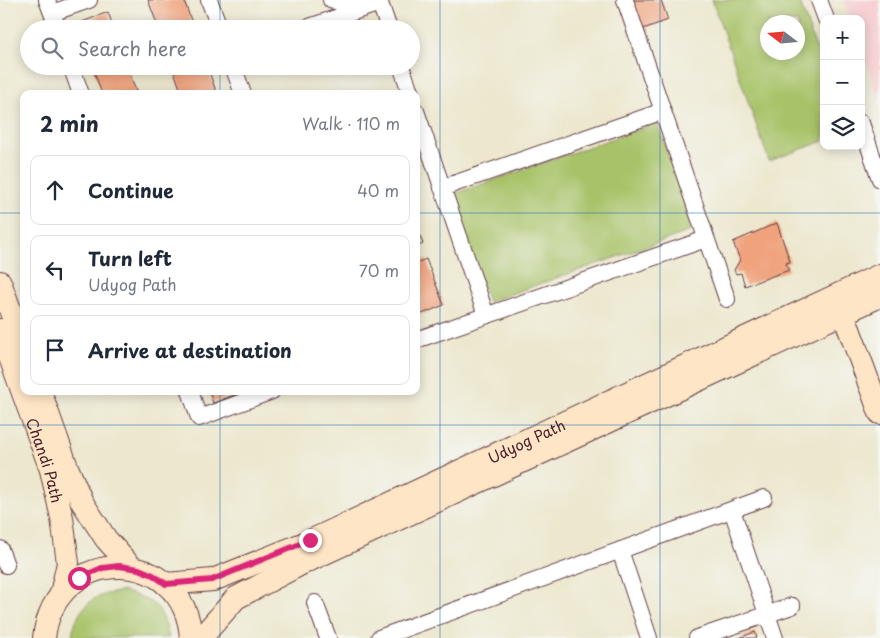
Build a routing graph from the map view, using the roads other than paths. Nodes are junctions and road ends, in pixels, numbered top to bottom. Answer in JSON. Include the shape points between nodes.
{"nodes":[{"id":1,"x":89,"y":0,"type":"edge"},
{"id":2,"x":210,"y":0,"type":"edge"},
{"id":3,"x":330,"y":0,"type":"edge"},
{"id":4,"x":625,"y":0,"type":"edge"},
{"id":5,"x":819,"y":0,"type":"edge"},
{"id":6,"x":385,"y":2,"type":"edge"},
{"id":7,"x":52,"y":14,"type":"edge"},
{"id":8,"x":825,"y":15,"type":"edge"},
{"id":9,"x":217,"y":20,"type":"edge"},
{"id":10,"x":330,"y":20,"type":"edge"},
{"id":11,"x":387,"y":20,"type":"edge"},
{"id":12,"x":74,"y":75,"type":"edge"},
{"id":13,"x":237,"y":75,"type":"edge"},
{"id":14,"x":404,"y":75,"type":"edge"},
{"id":15,"x":80,"y":90,"type":"edge"},
{"id":16,"x":242,"y":90,"type":"edge"},
{"id":17,"x":409,"y":90,"type":"edge"},
{"id":18,"x":662,"y":111,"type":"junction"},
{"id":19,"x":420,"y":122,"type":"edge"},
{"id":20,"x":865,"y":136,"type":"edge"},
{"id":21,"x":880,"y":179,"type":"edge"},
{"id":22,"x":442,"y":188,"type":"junction"},
{"id":23,"x":706,"y":239,"type":"junction"},
{"id":24,"x":880,"y":275,"type":"edge"},
{"id":25,"x":0,"y":282,"type":"edge"},
{"id":26,"x":880,"y":296,"type":"edge"},
{"id":27,"x":727,"y":298,"type":"dead end"},
{"id":28,"x":840,"y":305,"type":"junction"},
{"id":29,"x":486,"y":315,"type":"junction"},
{"id":30,"x":0,"y":330,"type":"edge"},
{"id":31,"x":20,"y":337,"type":"edge"},
{"id":32,"x":420,"y":339,"type":"edge"},
{"id":33,"x":20,"y":385,"type":"edge"},
{"id":34,"x":24,"y":395,"type":"edge"},
{"id":35,"x":41,"y":395,"type":"edge"},
{"id":36,"x":191,"y":395,"type":"edge"},
{"id":37,"x":261,"y":395,"type":"edge"},
{"id":38,"x":880,"y":414,"type":"edge"},
{"id":39,"x":764,"y":498,"type":"dead end"},
{"id":40,"x":732,"y":510,"type":"junction"},
{"id":41,"x":0,"y":549,"type":"edge"},
{"id":42,"x":620,"y":550,"type":"junction"},
{"id":43,"x":6,"y":565,"type":"dead end"},
{"id":44,"x":132,"y":568,"type":"junction"},
{"id":45,"x":166,"y":584,"type":"junction"},
{"id":46,"x":61,"y":594,"type":"junction"},
{"id":47,"x":315,"y":603,"type":"dead end"},
{"id":48,"x":792,"y":606,"type":"dead end"},
{"id":49,"x":767,"y":614,"type":"junction"},
{"id":50,"x":43,"y":634,"type":"edge"},
{"id":51,"x":191,"y":638,"type":"edge"},
{"id":52,"x":200,"y":638,"type":"edge"},
{"id":53,"x":328,"y":638,"type":"edge"},
{"id":54,"x":379,"y":638,"type":"edge"},
{"id":55,"x":649,"y":638,"type":"edge"},
{"id":56,"x":698,"y":638,"type":"edge"},
{"id":57,"x":775,"y":638,"type":"edge"}],
"edges":[{"from":1,"to":7,"type":"street"},
{"from":2,"to":9,"type":"street"},
{"from":3,"to":6,"type":"street","via":[[348,4]]},
{"from":4,"to":18,"type":"street"},
{"from":5,"to":8,"type":"street"},
{"from":6,"to":10,"type":"street"},
{"from":6,"to":11,"type":"street"},
{"from":12,"to":15,"type":"street"},
{"from":13,"to":16,"type":"street"},
{"from":14,"to":17,"type":"street"},
{"from":18,"to":22,"type":"street"},
{"from":18,"to":23,"type":"street"},
{"from":19,"to":22,"type":"street"},
{"from":20,"to":21,"type":"street"},
{"from":22,"to":29,"type":"street"},
{"from":23,"to":27,"type":"street"},
{"from":23,"to":29,"type":"street"},
{"from":24,"to":28,"type":"main road","name":"Udyog Path"},
{"from":25,"to":31,"type":"main road"},
{"from":26,"to":28,"type":"main road","name":"Udyog Path"},
{"from":28,"to":38,"type":"main road"},
{"from":28,"to":45,"type":"main road","name":"Udyog Path","via":[[310,540],[212,580]]},
{"from":28,"to":52,"type":"main road","name":"Udyog Path","via":[[301,564],[236,598]]},
{"from":29,"to":32,"type":"street"},
{"from":30,"to":33,"type":"main road","name":"Chandi Path"},
{"from":34,"to":46,"type":"main road","name":"Chandi Path","via":[[51,470],[62,518],[68,563]]},
{"from":35,"to":44,"type":"main road","name":"Chandi Path","via":[[82,502],[106,540]]},
{"from":36,"to":37,"type":"street","via":[[199,418]]},
{"from":39,"to":40,"type":"street"},
{"from":40,"to":42,"type":"street"},
{"from":40,"to":49,"type":"street"},
{"from":41,"to":43,"type":"street"},
{"from":42,"to":54,"type":"street"},
{"from":42,"to":55,"type":"street"},
{"from":44,"to":45,"type":"main road","via":[[153,575]]},
{"from":44,"to":46,"type":"main road","via":[[102,568],[79,578]]},
{"from":45,"to":51,"type":"main road","via":[[182,603],[190,623]]},
{"from":46,"to":50,"type":"main road","via":[[50,612]]},
{"from":47,"to":53,"type":"street"},
{"from":48,"to":49,"type":"street"},
{"from":49,"to":56,"type":"street"},
{"from":49,"to":57,"type":"street"}]}
